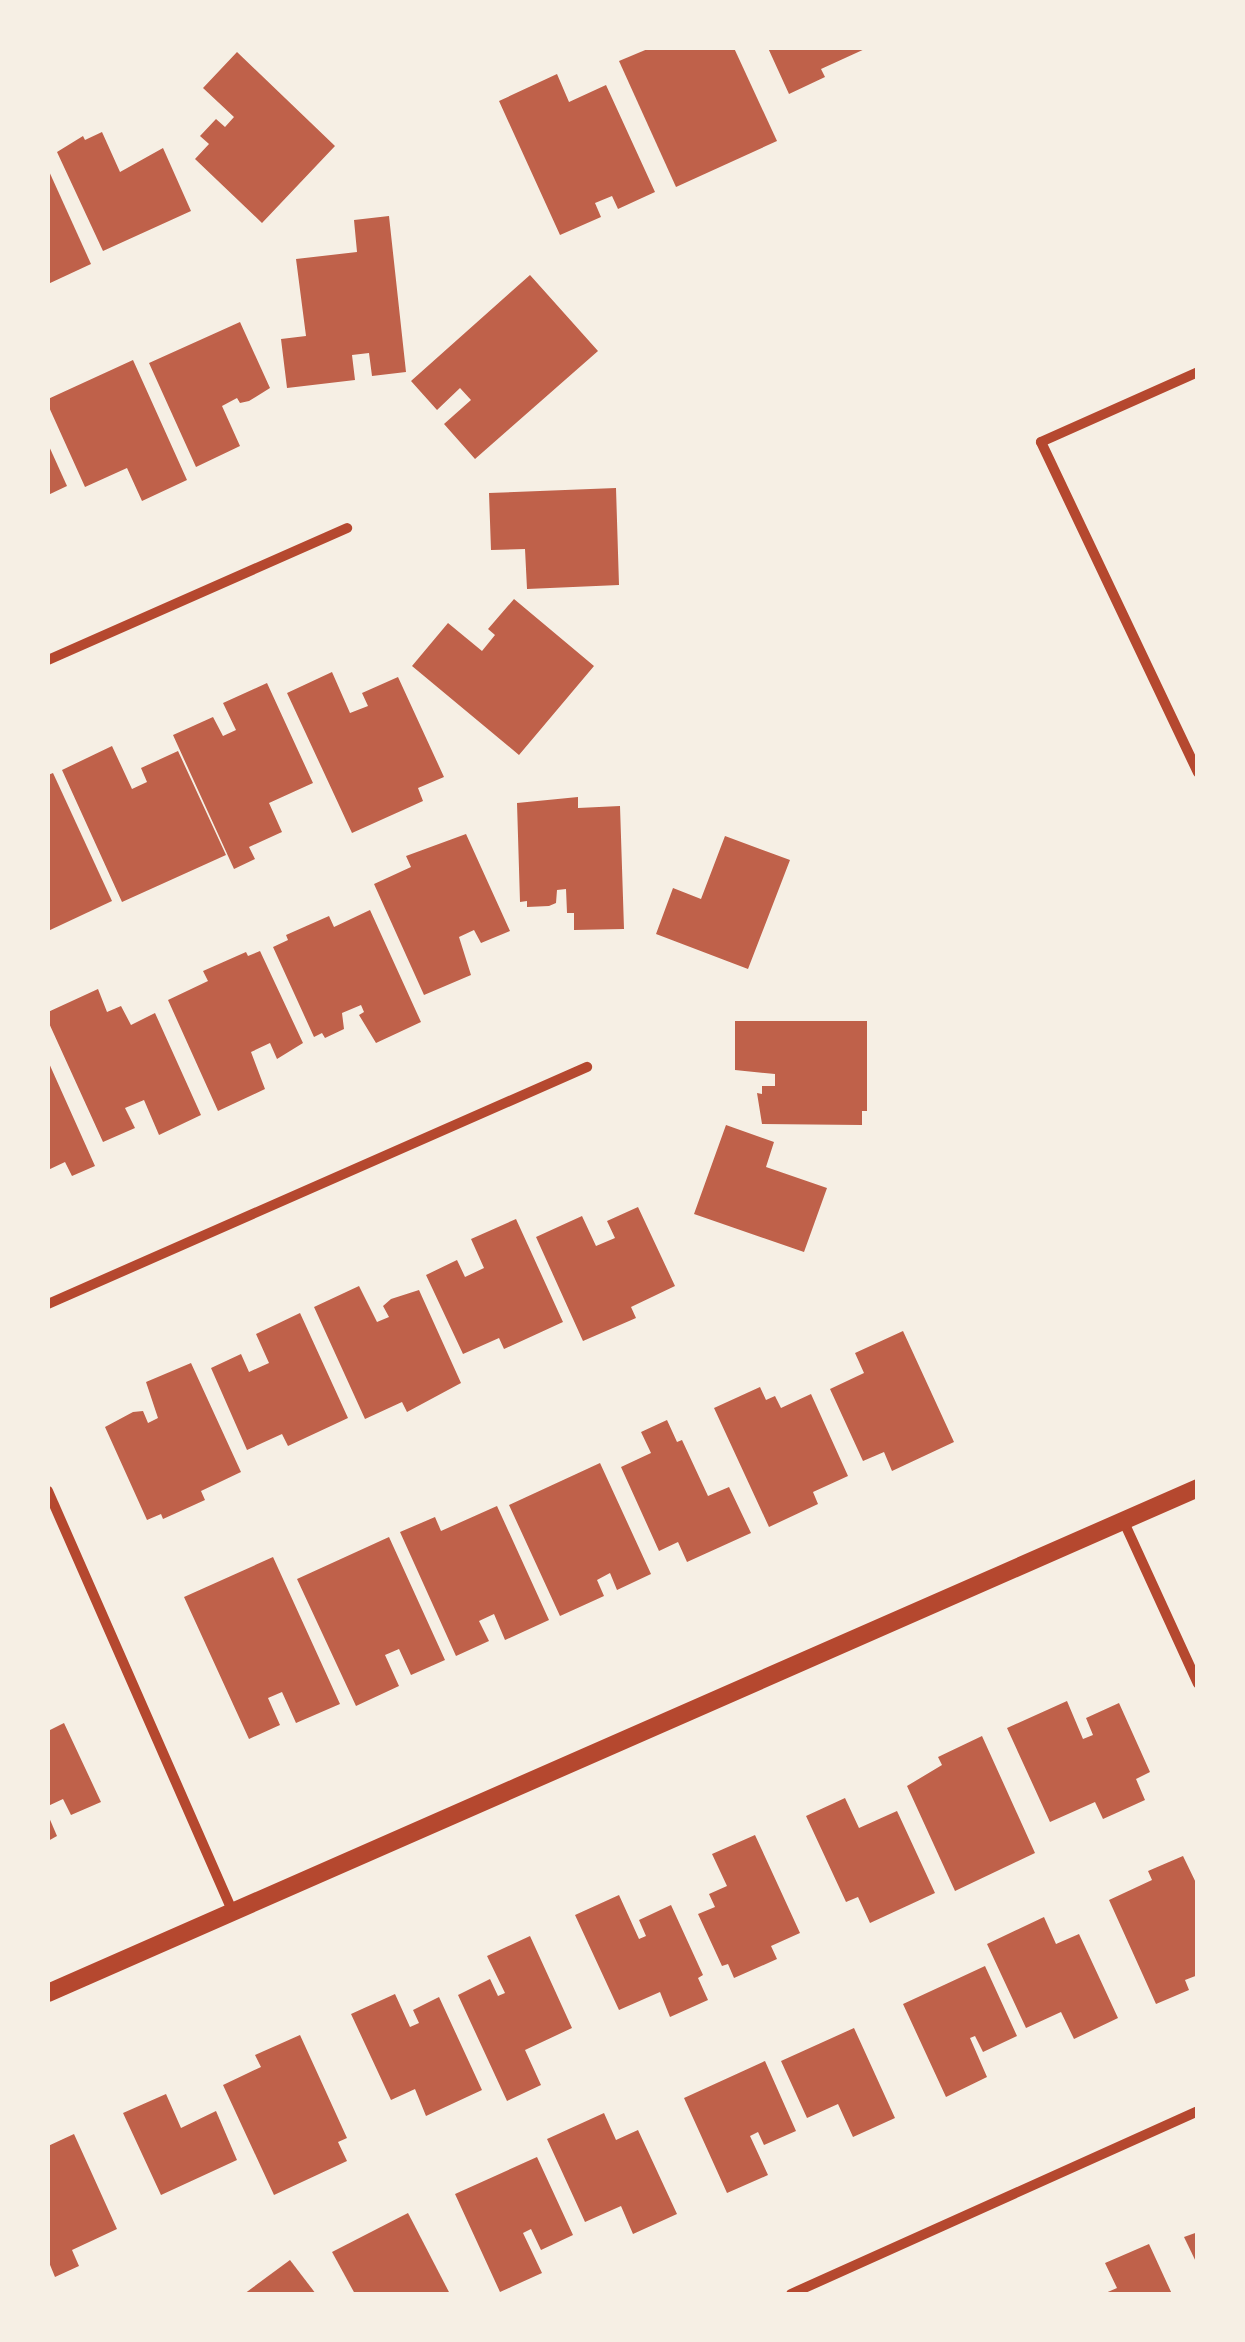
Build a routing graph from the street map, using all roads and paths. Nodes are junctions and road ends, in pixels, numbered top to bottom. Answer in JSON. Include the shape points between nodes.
{"nodes":[{"id":1,"x":1198,"y":372,"type":"edge"},
{"id":2,"x":347,"y":528,"type":"dead end"},
{"id":3,"x":48,"y":660,"type":"edge"},
{"id":4,"x":1198,"y":773,"type":"edge"},
{"id":5,"x":587,"y":1067,"type":"dead end"},
{"id":6,"x":48,"y":1304,"type":"edge"},
{"id":7,"x":1198,"y":1488,"type":"edge"},
{"id":8,"x":48,"y":1491,"type":"edge"},
{"id":9,"x":1123,"y":1520,"type":"junction"},
{"id":10,"x":1198,"y":1684,"type":"edge"},
{"id":11,"x":232,"y":1912,"type":"junction"},
{"id":12,"x":48,"y":1993,"type":"edge"},
{"id":13,"x":1198,"y":2111,"type":"edge"},
{"id":14,"x":791,"y":2294,"type":"edge"}],
"edges":[{"from":1,"to":4,"type":"street","via":[[1040,442]]},
{"from":2,"to":3,"type":"street"},
{"from":5,"to":6,"type":"street"},
{"from":7,"to":9,"type":"street"},
{"from":8,"to":11,"type":"street"},
{"from":9,"to":10,"type":"street"},
{"from":9,"to":11,"type":"street"},
{"from":11,"to":12,"type":"street"},
{"from":13,"to":14,"type":"street"}]}
